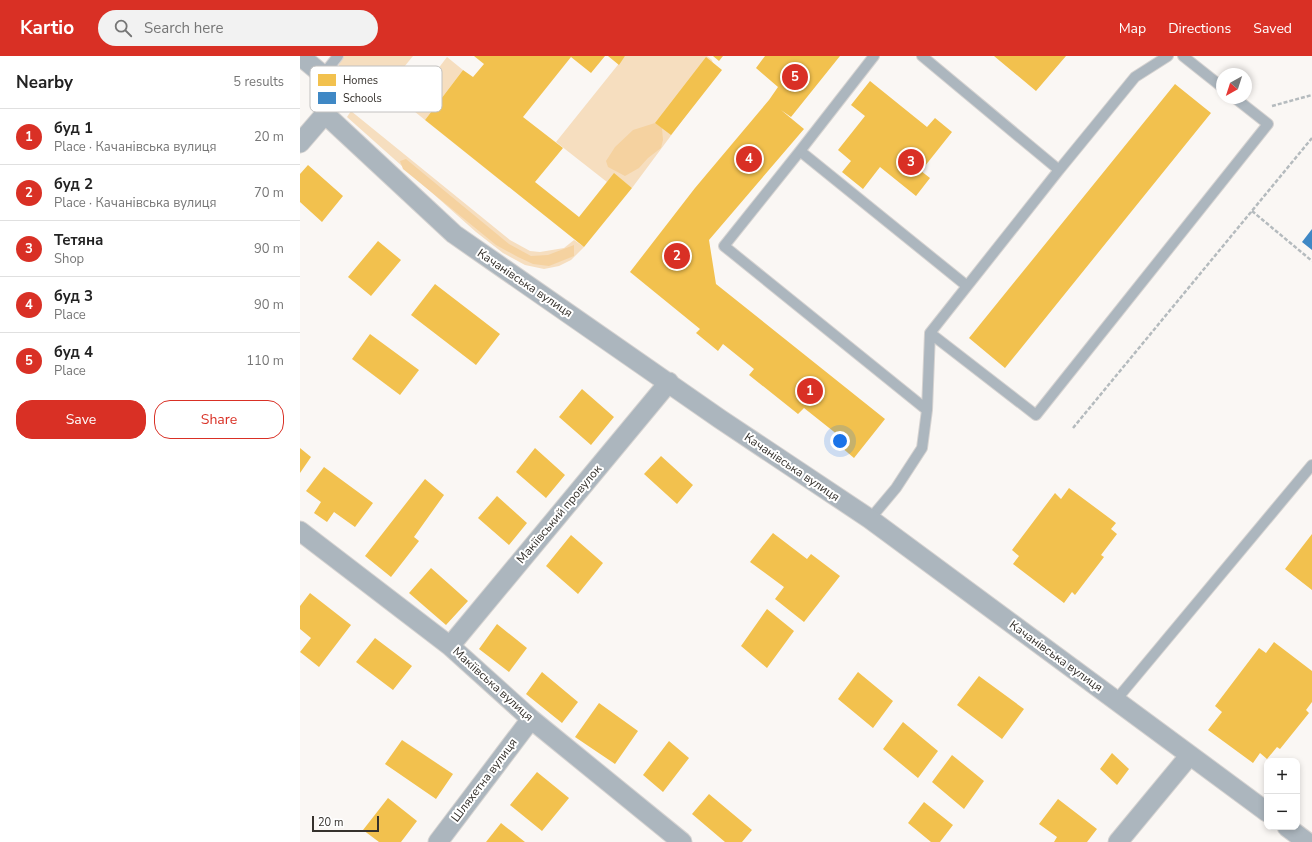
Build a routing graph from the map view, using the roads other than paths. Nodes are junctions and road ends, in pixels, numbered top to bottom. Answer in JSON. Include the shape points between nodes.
{"nodes":[{"id":1,"x":300,"y":56,"type":"edge"},
{"id":2,"x":338,"y":56,"type":"edge"},
{"id":3,"x":874,"y":56,"type":"edge"},
{"id":4,"x":922,"y":56,"type":"edge"},
{"id":5,"x":1168,"y":56,"type":"edge"},
{"id":6,"x":1183,"y":56,"type":"edge"},
{"id":7,"x":313,"y":66,"type":"edge"},
{"id":8,"x":330,"y":66,"type":"edge"},
{"id":9,"x":1216,"y":83,"type":"edge"},
{"id":10,"x":1242,"y":104,"type":"edge"},
{"id":11,"x":325,"y":114,"type":"joint"},
{"id":12,"x":300,"y":143,"type":"edge"},
{"id":13,"x":800,"y":151,"type":"junction"},
{"id":14,"x":1059,"y":170,"type":"junction"},
{"id":15,"x":967,"y":286,"type":"junction"},
{"id":16,"x":930,"y":333,"type":"junction"},
{"id":17,"x":669,"y":382,"type":"junction"},
{"id":18,"x":927,"y":410,"type":"junction"},
{"id":19,"x":1312,"y":465,"type":"edge"},
{"id":20,"x":870,"y":520,"type":"junction"},
{"id":21,"x":300,"y":531,"type":"edge"},
{"id":22,"x":450,"y":646,"type":"junction"},
{"id":23,"x":1116,"y":700,"type":"junction"},
{"id":24,"x":531,"y":719,"type":"junction"},
{"id":25,"x":1190,"y":755,"type":"junction"},
{"id":26,"x":1264,"y":810,"type":"edge"},
{"id":27,"x":1291,"y":830,"type":"edge"},
{"id":28,"x":438,"y":842,"type":"edge"},
{"id":29,"x":682,"y":842,"type":"edge"},
{"id":30,"x":1118,"y":842,"type":"edge"},
{"id":31,"x":1307,"y":842,"type":"edge"}],
"edges":[{"from":1,"to":7,"type":"street"},
{"from":2,"to":8,"type":"lane"},
{"from":3,"to":13,"type":"lane"},
{"from":4,"to":14,"type":"lane"},
{"from":5,"to":14,"type":"lane","via":[[1135,77]]},
{"from":6,"to":9,"type":"lane"},
{"from":10,"to":16,"type":"lane","via":[[1268,124],[1036,415]]},
{"from":11,"to":12,"type":"street"},
{"from":11,"to":17,"type":"street","name":"Качанівська вулиця","via":[[454,234]]},
{"from":13,"to":15,"type":"lane"},
{"from":13,"to":18,"type":"lane","via":[[724,246]]},
{"from":14,"to":15,"type":"lane"},
{"from":15,"to":16,"type":"lane"},
{"from":16,"to":18,"type":"lane"},
{"from":17,"to":20,"type":"street","name":"Качанівська вулиця"},
{"from":17,"to":22,"type":"street","name":"Макіївський провулок"},
{"from":18,"to":20,"type":"lane","via":[[922,448],[896,488]]},
{"from":19,"to":23,"type":"lane"},
{"from":20,"to":23,"type":"street","name":"Качанівська вулиця"},
{"from":21,"to":22,"type":"street","name":"Макіївська вулиця"},
{"from":22,"to":24,"type":"street","name":"Макіївська вулиця"},
{"from":23,"to":25,"type":"street","name":"Качанівська вулиця"},
{"from":24,"to":28,"type":"street","name":"Шляхетна вулиця"},
{"from":24,"to":29,"type":"street","name":"Макіївська вулиця"},
{"from":25,"to":26,"type":"street","name":"Качанівська вулиця"},
{"from":25,"to":30,"type":"street"},
{"from":27,"to":31,"type":"street"}]}
